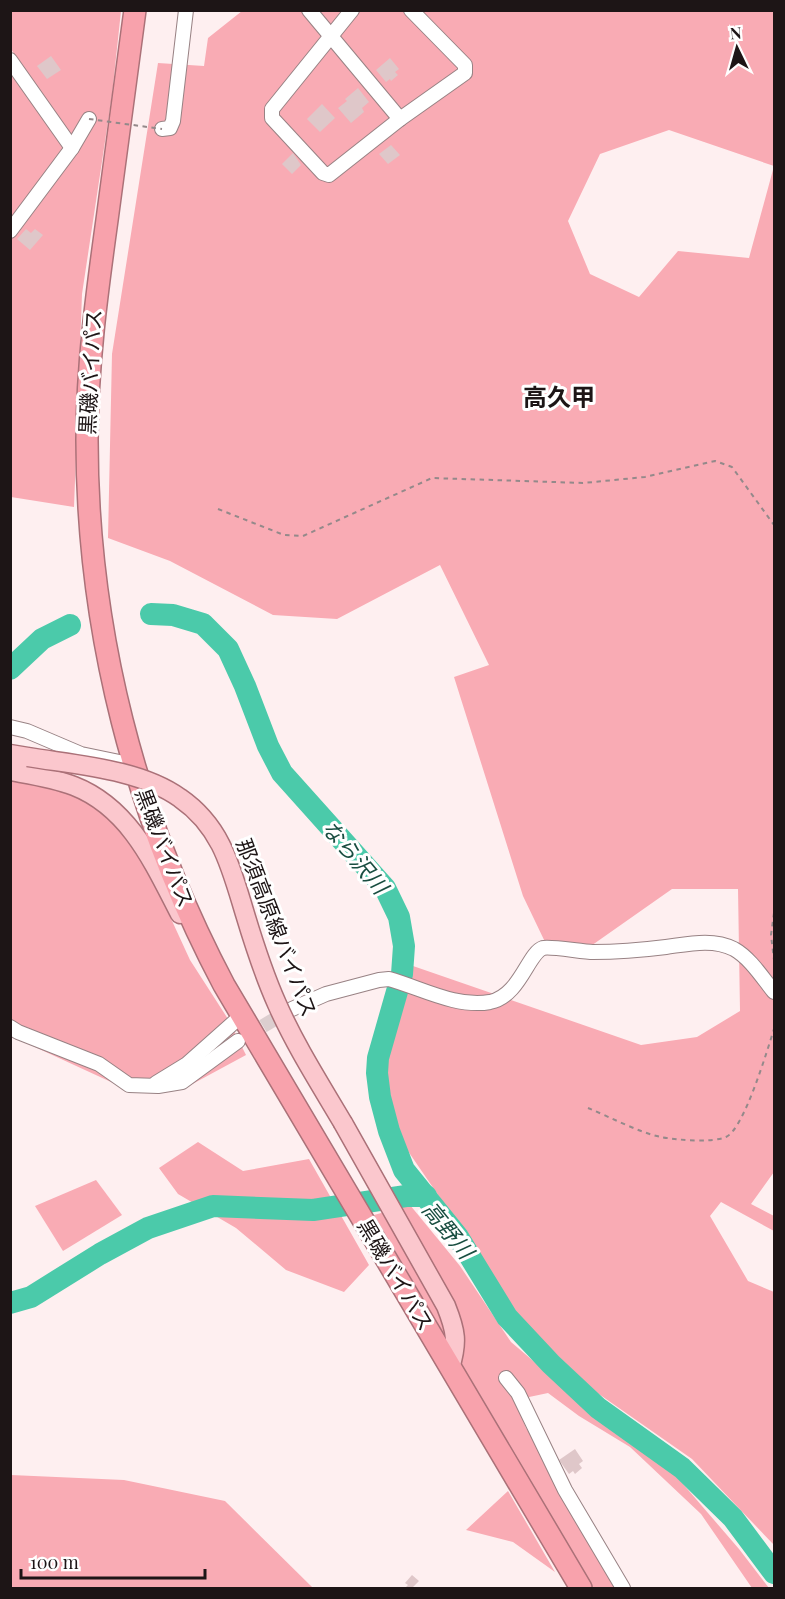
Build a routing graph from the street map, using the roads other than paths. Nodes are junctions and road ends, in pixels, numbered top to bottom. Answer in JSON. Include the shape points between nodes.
{"nodes":[{"id":1,"x":135,"y":10,"type":"edge"},
{"id":2,"x":186,"y":10,"type":"edge"},
{"id":3,"x":309,"y":10,"type":"edge"},
{"id":4,"x":352,"y":10,"type":"edge"},
{"id":5,"x":411,"y":10,"type":"edge"},
{"id":6,"x":330,"y":37,"type":"junction"},
{"id":7,"x":10,"y":60,"type":"edge"},
{"id":8,"x":89,"y":119,"type":"road end"},
{"id":9,"x":400,"y":119,"type":"junction"},
{"id":10,"x":162,"y":129,"type":"road end"},
{"id":11,"x":72,"y":148,"type":"junction"},
{"id":12,"x":10,"y":231,"type":"edge"},
{"id":13,"x":10,"y":727,"type":"edge"},
{"id":14,"x":19,"y":756,"type":"edge"},
{"id":15,"x":134,"y":765,"type":"junction"},
{"id":16,"x":10,"y":771,"type":"edge"},
{"id":17,"x":224,"y":985,"type":"junction"},
{"id":18,"x":774,"y":992,"type":"edge"},
{"id":19,"x":292,"y":1009,"type":"tunnel mouth"},
{"id":20,"x":241,"y":1016,"type":"junction"},
{"id":21,"x":10,"y":1027,"type":"edge"},
{"id":22,"x":238,"y":1041,"type":"tunnel mouth"},
{"id":23,"x":152,"y":1086,"type":"junction"},
{"id":24,"x":450,"y":1368,"type":"junction"},
{"id":25,"x":506,"y":1378,"type":"dead end"},
{"id":26,"x":581,"y":1588,"type":"edge"},
{"id":27,"x":622,"y":1588,"type":"edge"}],
"edges":[{"from":1,"to":15,"type":"highway","name":"黒磯バイパス","via":[[96,301],[87,439],[90,519],[103,632]]},
{"from":2,"to":10,"type":"street","via":[[173,121],[170,128]]},
{"from":3,"to":6,"type":"street"},
{"from":4,"to":6,"type":"street"},
{"from":5,"to":9,"type":"street","via":[[465,65],[465,73]]},
{"from":6,"to":9,"type":"street"},
{"from":6,"to":9,"type":"street","via":[[272,109],[272,118],[329,175]]},
{"from":7,"to":11,"type":"street"},
{"from":8,"to":11,"type":"street"},
{"from":11,"to":12,"type":"street"},
{"from":13,"to":15,"type":"street","via":[[81,754]]},
{"from":14,"to":24,"type":"main road","name":"那須高原線バイパス","bridge":true,"via":[[146,780],[181,798],[211,828],[231,866],[278,1006],[446,1306],[454,1326],[456,1349]]},
{"from":15,"to":17,"type":"highway","name":"黒磯バイパス","via":[[171,873]]},
{"from":16,"to":17,"type":"main road","via":[[73,786],[96,796],[127,823]]},
{"from":17,"to":20,"type":"highway","name":"黒磯バイパス"},
{"from":18,"to":19,"type":"street","via":[[733,948],[695,942],[593,952],[544,948],[502,999],[489,1002],[467,1003],[389,979],[326,994]]},
{"from":20,"to":23,"type":"street","via":[[187,1064]]},
{"from":20,"to":24,"type":"highway","name":"黒磯バイパス"},
{"from":21,"to":23,"type":"street","via":[[99,1064],[129,1085]]},
{"from":22,"to":23,"type":"street","via":[[182,1082]]},
{"from":24,"to":26,"type":"highway","name":"黒磯バイパス"},
{"from":25,"to":27,"type":"street","via":[[518,1393],[565,1490]]}]}
